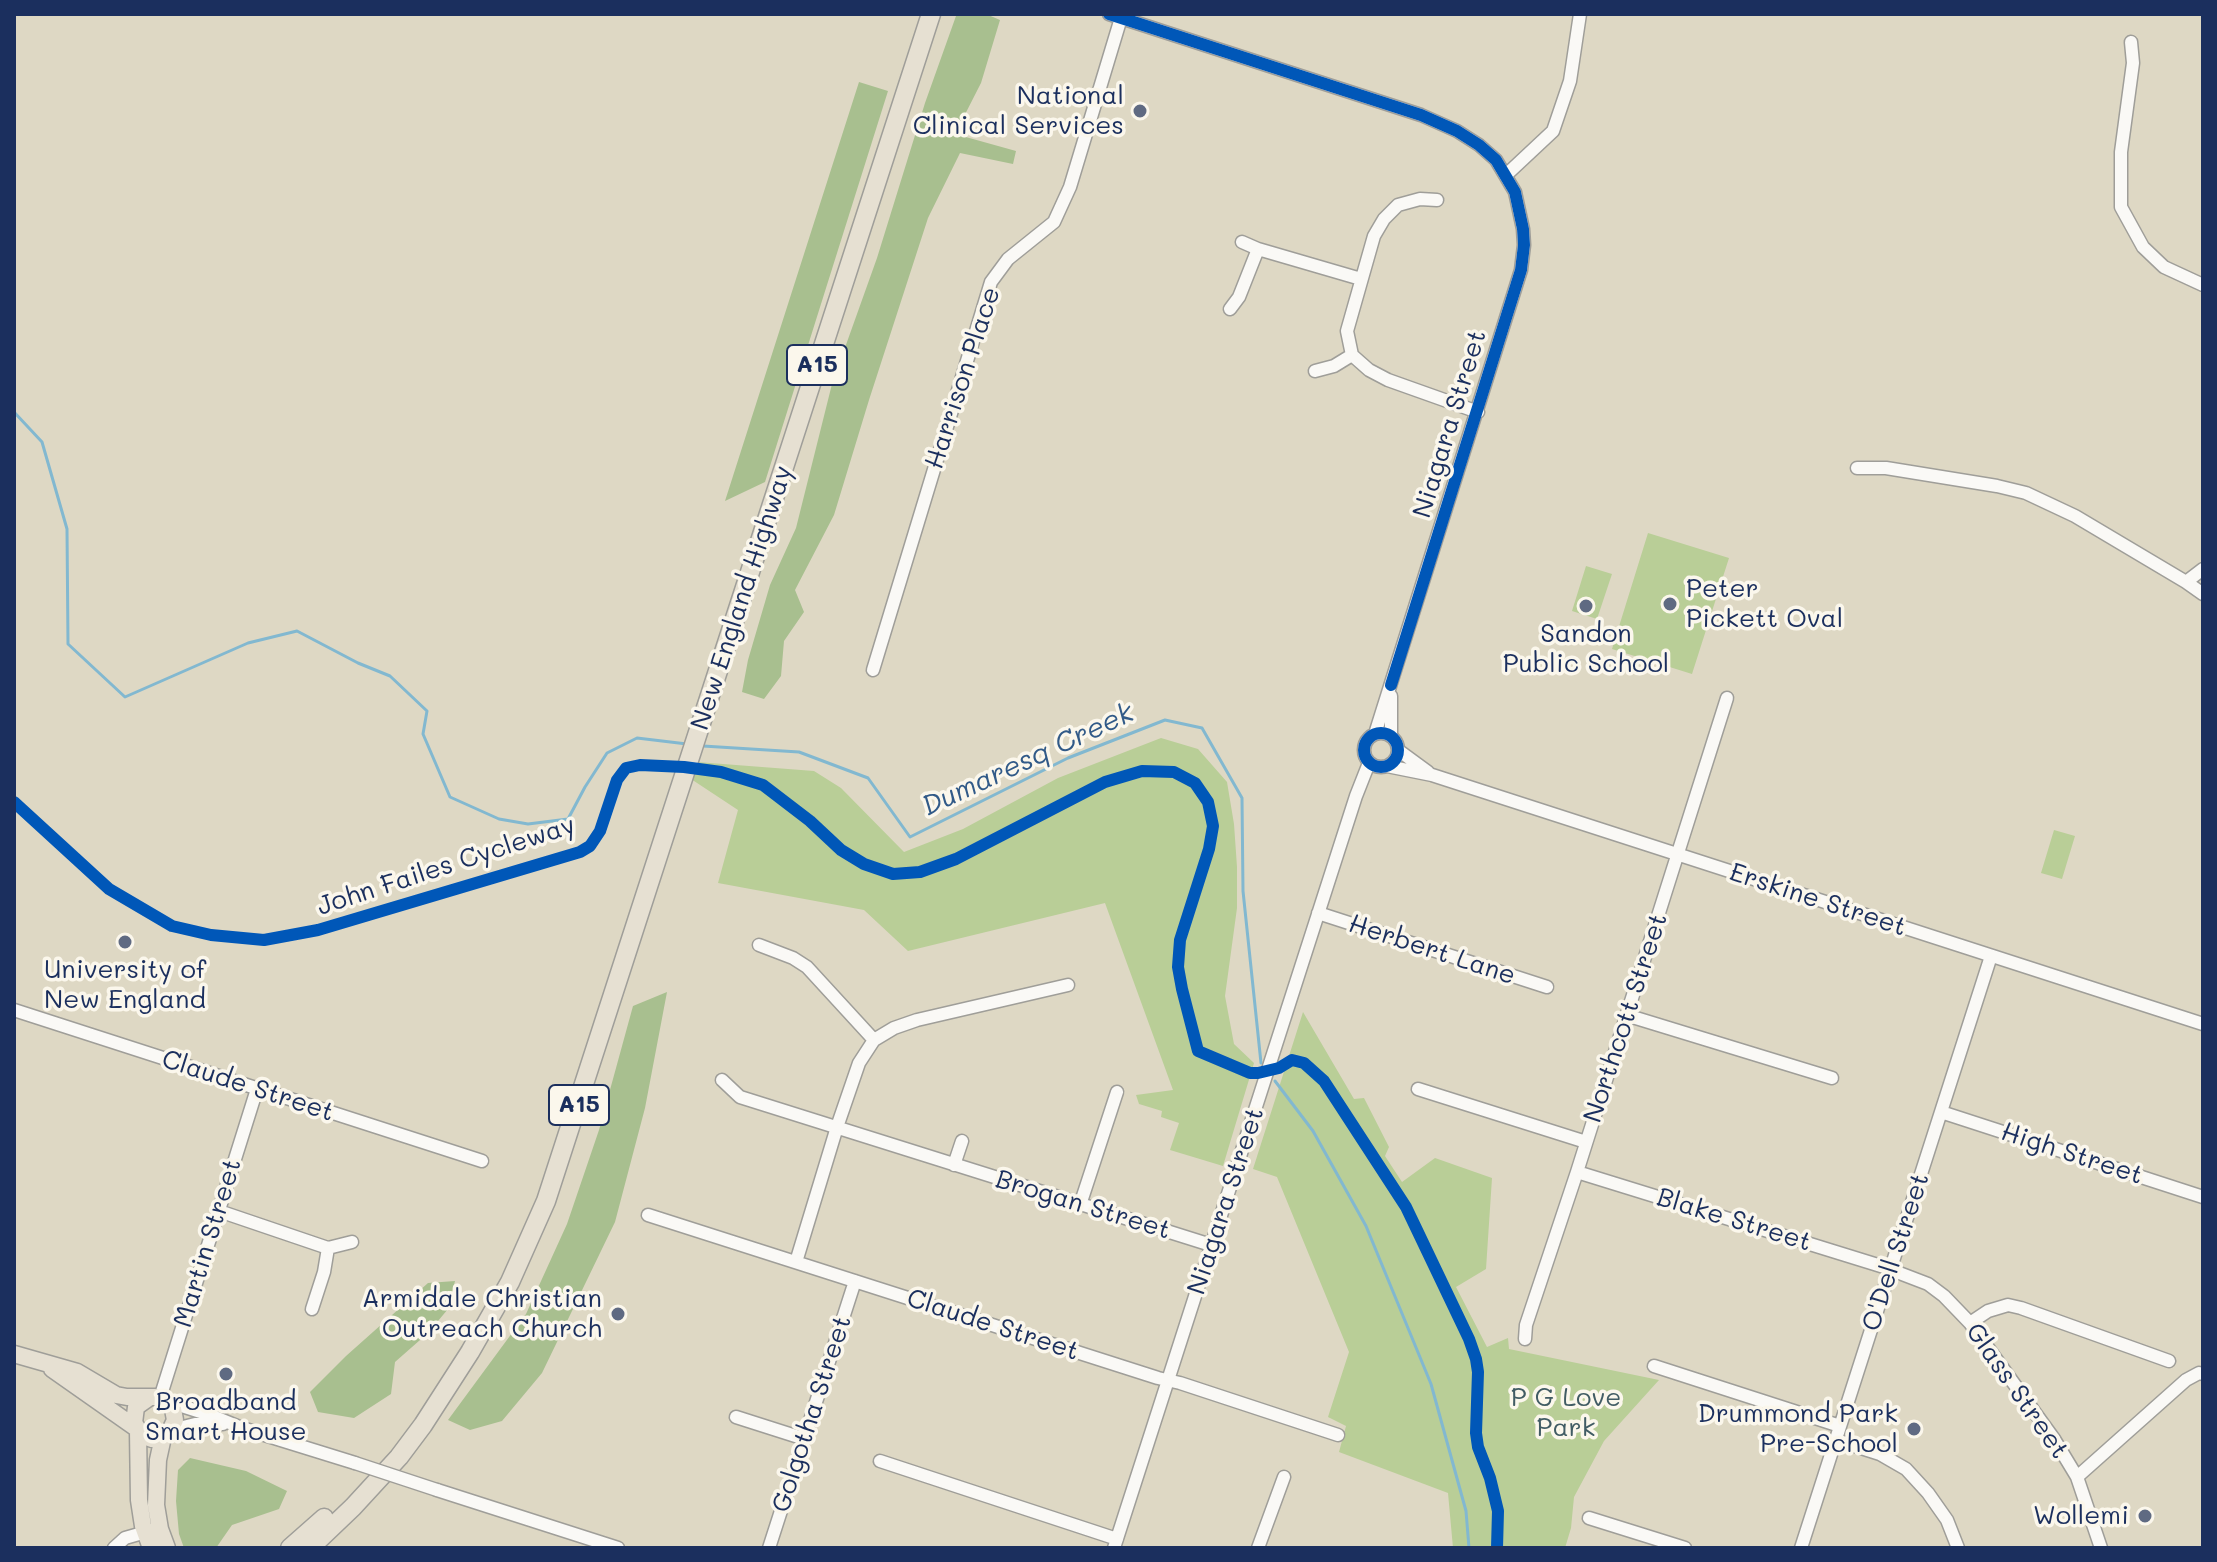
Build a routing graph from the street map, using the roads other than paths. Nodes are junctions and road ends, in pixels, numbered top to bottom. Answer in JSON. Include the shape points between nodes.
{"nodes":[{"id":1,"x":931,"y":14,"type":"edge"},
{"id":2,"x":1580,"y":14,"type":"edge"},
{"id":3,"x":1115,"y":16,"type":"edge"},
{"id":4,"x":2131,"y":42,"type":"dead end"},
{"id":5,"x":1506,"y":175,"type":"junction"},
{"id":6,"x":1437,"y":200,"type":"dead end"},
{"id":7,"x":1242,"y":242,"type":"dead end"},
{"id":8,"x":1258,"y":249,"type":"junction"},
{"id":9,"x":1361,"y":279,"type":"junction"},
{"id":10,"x":2203,"y":285,"type":"edge"},
{"id":11,"x":1230,"y":309,"type":"dead end"},
{"id":12,"x":1352,"y":355,"type":"junction"},
{"id":13,"x":1315,"y":371,"type":"dead end"},
{"id":14,"x":1478,"y":412,"type":"junction"},
{"id":15,"x":1857,"y":468,"type":"dead end"},
{"id":16,"x":2203,"y":569,"type":"edge"},
{"id":17,"x":2186,"y":582,"type":"junction"},
{"id":18,"x":2203,"y":594,"type":"edge"},
{"id":19,"x":873,"y":670,"type":"dead end"},
{"id":20,"x":1391,"y":685,"type":"junction"},
{"id":21,"x":1727,"y":698,"type":"dead end"},
{"id":22,"x":1375,"y":734,"type":"junction"},
{"id":23,"x":1391,"y":736,"type":"junction"},
{"id":24,"x":1398,"y":750,"type":"junction"},
{"id":25,"x":1369,"y":763,"type":"junction"},
{"id":26,"x":1387,"y":766,"type":"junction"},
{"id":27,"x":1432,"y":775,"type":"junction"},
{"id":28,"x":1678,"y":855,"type":"junction"},
{"id":29,"x":1318,"y":913,"type":"junction"},
{"id":30,"x":759,"y":945,"type":"dead end"},
{"id":31,"x":1991,"y":956,"type":"junction"},
{"id":32,"x":1068,"y":985,"type":"dead end"},
{"id":33,"x":1547,"y":987,"type":"dead end"},
{"id":34,"x":14,"y":1010,"type":"edge"},
{"id":35,"x":1626,"y":1015,"type":"junction"},
{"id":36,"x":2203,"y":1024,"type":"edge"},
{"id":37,"x":874,"y":1040,"type":"junction"},
{"id":38,"x":1832,"y":1078,"type":"dead end"},
{"id":39,"x":722,"y":1080,"type":"dead end"},
{"id":40,"x":257,"y":1089,"type":"junction"},
{"id":41,"x":1418,"y":1089,"type":"dead end"},
{"id":42,"x":1117,"y":1092,"type":"dead end"},
{"id":43,"x":1941,"y":1112,"type":"junction"},
{"id":44,"x":837,"y":1127,"type":"junction"},
{"id":45,"x":962,"y":1141,"type":"dead end"},
{"id":46,"x":1586,"y":1142,"type":"junction"},
{"id":47,"x":482,"y":1161,"type":"dead end"},
{"id":48,"x":954,"y":1165,"type":"junction"},
{"id":49,"x":1577,"y":1172,"type":"junction"},
{"id":50,"x":2203,"y":1197,"type":"edge"},
{"id":51,"x":1080,"y":1205,"type":"junction"},
{"id":52,"x":219,"y":1211,"type":"junction"},
{"id":53,"x":648,"y":1215,"type":"dead end"},
{"id":54,"x":352,"y":1242,"type":"dead end"},
{"id":55,"x":1211,"y":1245,"type":"junction"},
{"id":56,"x":328,"y":1248,"type":"junction"},
{"id":57,"x":796,"y":1262,"type":"junction"},
{"id":58,"x":1890,"y":1269,"type":"junction"},
{"id":59,"x":855,"y":1281,"type":"junction"},
{"id":60,"x":312,"y":1309,"type":"dead end"},
{"id":61,"x":1970,"y":1323,"type":"junction"},
{"id":62,"x":1525,"y":1339,"type":"dead end"},
{"id":63,"x":14,"y":1354,"type":"edge"},
{"id":64,"x":2169,"y":1361,"type":"dead end"},
{"id":65,"x":49,"y":1366,"type":"junction"},
{"id":66,"x":1654,"y":1366,"type":"dead end"},
{"id":67,"x":2203,"y":1374,"type":"edge"},
{"id":68,"x":1168,"y":1380,"type":"junction"},
{"id":69,"x":441,"y":1394,"type":"junction"},
{"id":70,"x":158,"y":1399,"type":"junction"},
{"id":71,"x":736,"y":1417,"type":"dead end"},
{"id":72,"x":1840,"y":1426,"type":"junction"},
{"id":73,"x":242,"y":1428,"type":"junction"},
{"id":74,"x":137,"y":1430,"type":"junction"},
{"id":75,"x":167,"y":1433,"type":"junction"},
{"id":76,"x":1338,"y":1435,"type":"dead end"},
{"id":77,"x":805,"y":1439,"type":"junction"},
{"id":78,"x":1836,"y":1440,"type":"junction"},
{"id":79,"x":880,"y":1461,"type":"dead end"},
{"id":80,"x":1284,"y":1477,"type":"dead end"},
{"id":81,"x":2077,"y":1477,"type":"junction"},
{"id":82,"x":1589,"y":1518,"type":"dead end"},
{"id":83,"x":152,"y":1536,"type":"edge"},
{"id":84,"x":1115,"y":1544,"type":"edge"},
{"id":85,"x":114,"y":1548,"type":"edge"},
{"id":86,"x":167,"y":1548,"type":"edge"},
{"id":87,"x":290,"y":1548,"type":"edge"},
{"id":88,"x":310,"y":1548,"type":"edge"},
{"id":89,"x":618,"y":1548,"type":"edge"},
{"id":90,"x":769,"y":1548,"type":"edge"},
{"id":91,"x":1258,"y":1548,"type":"edge"},
{"id":92,"x":1685,"y":1548,"type":"edge"},
{"id":93,"x":1801,"y":1548,"type":"edge"},
{"id":94,"x":1958,"y":1548,"type":"edge"},
{"id":95,"x":2101,"y":1548,"type":"edge"}],
"edges":[{"from":1,"to":69,"type":"highway","name":"New England Highway","number":"A15","via":[[546,1201],[510,1282]]},
{"from":2,"to":5,"type":"street","via":[[1570,81],[1553,131]]},
{"from":3,"to":5,"type":"street","via":[[1421,115],[1479,145]]},
{"from":3,"to":19,"type":"street","name":"Harrison Place","via":[[1070,187],[1054,222],[1008,259],[991,282]]},
{"from":4,"to":10,"type":"street","via":[[2121,207],[2143,247],[2164,267]]},
{"from":5,"to":14,"type":"street","name":"Niagara Street","via":[[1520,211],[1524,245]]},
{"from":6,"to":9,"type":"street","via":[[1398,205],[1384,219]]},
{"from":7,"to":8,"type":"street"},
{"from":8,"to":9,"type":"street"},
{"from":8,"to":11,"type":"street"},
{"from":9,"to":12,"type":"street","via":[[1347,331]]},
{"from":12,"to":13,"type":"street"},
{"from":12,"to":14,"type":"street","via":[[1388,380]]},
{"from":14,"to":20,"type":"street","name":"Niagara Street"},
{"from":15,"to":17,"type":"street","via":[[1886,468],[2026,493]]},
{"from":16,"to":17,"type":"street"},
{"from":17,"to":18,"type":"street"},
{"from":20,"to":22,"type":"street","name":"Niagara Street"},
{"from":20,"to":23,"type":"street","name":"Niagara Street"},
{"from":21,"to":28,"type":"street","name":"Northcott Street"},
{"from":22,"to":23,"type":"street"},
{"from":22,"to":25,"type":"street","via":[[1364,746]]},
{"from":23,"to":24,"type":"street"},
{"from":24,"to":26,"type":"street"},
{"from":24,"to":27,"type":"street","name":"Erskine Street"},
{"from":25,"to":26,"type":"street"},
{"from":25,"to":29,"type":"street","name":"Niagara Street"},
{"from":26,"to":27,"type":"street","name":"Erskine Street"},
{"from":27,"to":28,"type":"street","name":"Erskine Street"},
{"from":28,"to":31,"type":"street","name":"Erskine Street"},
{"from":28,"to":35,"type":"street","name":"Northcott Street"},
{"from":29,"to":33,"type":"street","name":"Herbert Lane"},
{"from":29,"to":55,"type":"street","name":"Niagara Street"},
{"from":30,"to":37,"type":"street","via":[[807,967]]},
{"from":31,"to":36,"type":"street","name":"Erskine Street"},
{"from":31,"to":43,"type":"street","name":"O'Dell Street"},
{"from":32,"to":37,"type":"street","via":[[917,1020]]},
{"from":34,"to":40,"type":"street","name":"Claude Street"},
{"from":35,"to":38,"type":"street"},
{"from":35,"to":46,"type":"street","name":"Northcott Street"},
{"from":37,"to":44,"type":"street","via":[[859,1063]]},
{"from":39,"to":44,"type":"street","name":"Brogan Street","via":[[740,1097]]},
{"from":40,"to":47,"type":"street","name":"Claude Street"},
{"from":40,"to":52,"type":"street","name":"Martin Street"},
{"from":41,"to":46,"type":"street"},
{"from":42,"to":51,"type":"street"},
{"from":43,"to":50,"type":"street","name":"High Street"},
{"from":43,"to":58,"type":"street","name":"O'Dell Street"},
{"from":44,"to":48,"type":"street","name":"Brogan Street"},
{"from":44,"to":57,"type":"street"},
{"from":45,"to":48,"type":"street"},
{"from":46,"to":49,"type":"street","name":"Northcott Street"},
{"from":48,"to":51,"type":"street","name":"Brogan Street"},
{"from":49,"to":58,"type":"street","name":"Blake Street"},
{"from":49,"to":62,"type":"street","name":"Northcott Street"},
{"from":51,"to":55,"type":"street","name":"Brogan Street"},
{"from":52,"to":56,"type":"street"},
{"from":52,"to":70,"type":"street","name":"Martin Street"},
{"from":53,"to":57,"type":"street","name":"Claude Street"},
{"from":54,"to":56,"type":"street"},
{"from":55,"to":68,"type":"street","name":"Niagara Street"},
{"from":56,"to":60,"type":"street"},
{"from":57,"to":59,"type":"street","name":"Claude Street"},
{"from":58,"to":61,"type":"street","name":"Glass Street","via":[[1928,1284]]},
{"from":58,"to":72,"type":"street","name":"O'Dell Street"},
{"from":59,"to":68,"type":"street","name":"Claude Street"},
{"from":59,"to":77,"type":"street","name":"Golgotha Street"},
{"from":61,"to":64,"type":"street","via":[[2008,1305]]},
{"from":61,"to":81,"type":"street","name":"Glass Street"},
{"from":63,"to":65,"type":"main road"},
{"from":65,"to":70,"type":"main road","via":[[77,1372],[116,1395]]},
{"from":65,"to":74,"type":"main road"},
{"from":66,"to":72,"type":"street"},
{"from":67,"to":81,"type":"street","via":[[2186,1380]]},
{"from":68,"to":76,"type":"street","name":"Claude Street"},
{"from":68,"to":84,"type":"street","name":"Niagara Street"},
{"from":69,"to":87,"type":"highway","name":"New England Highway","number":"A15","via":[[356,1489]]},
{"from":69,"to":88,"type":"highway","name":"New England Highway","number":"A15","via":[[399,1457]]},
{"from":70,"to":73,"type":"street"},
{"from":70,"to":74,"type":"main road","via":[[136,1407]]},
{"from":70,"to":75,"type":"main road","via":[[175,1414]]},
{"from":71,"to":77,"type":"street"},
{"from":72,"to":78,"type":"street","name":"O'Dell Street"},
{"from":73,"to":75,"type":"street","via":[[207,1423]]},
{"from":73,"to":89,"type":"street","bridge":true},
{"from":74,"to":75,"type":"main road","via":[[152,1439]]},
{"from":74,"to":83,"type":"main road","via":[[137,1478]]},
{"from":75,"to":83,"type":"main road"},
{"from":77,"to":90,"type":"street","name":"Golgotha Street"},
{"from":78,"to":93,"type":"street","name":"O'Dell Street"},
{"from":78,"to":94,"type":"street","via":[[1906,1469],[1947,1520]]},
{"from":79,"to":84,"type":"street"},
{"from":80,"to":91,"type":"street"},
{"from":81,"to":95,"type":"street","name":"Glass Street"},
{"from":82,"to":92,"type":"street"},
{"from":83,"to":85,"type":"street","via":[[125,1538]]},
{"from":83,"to":86,"type":"main road"}]}
